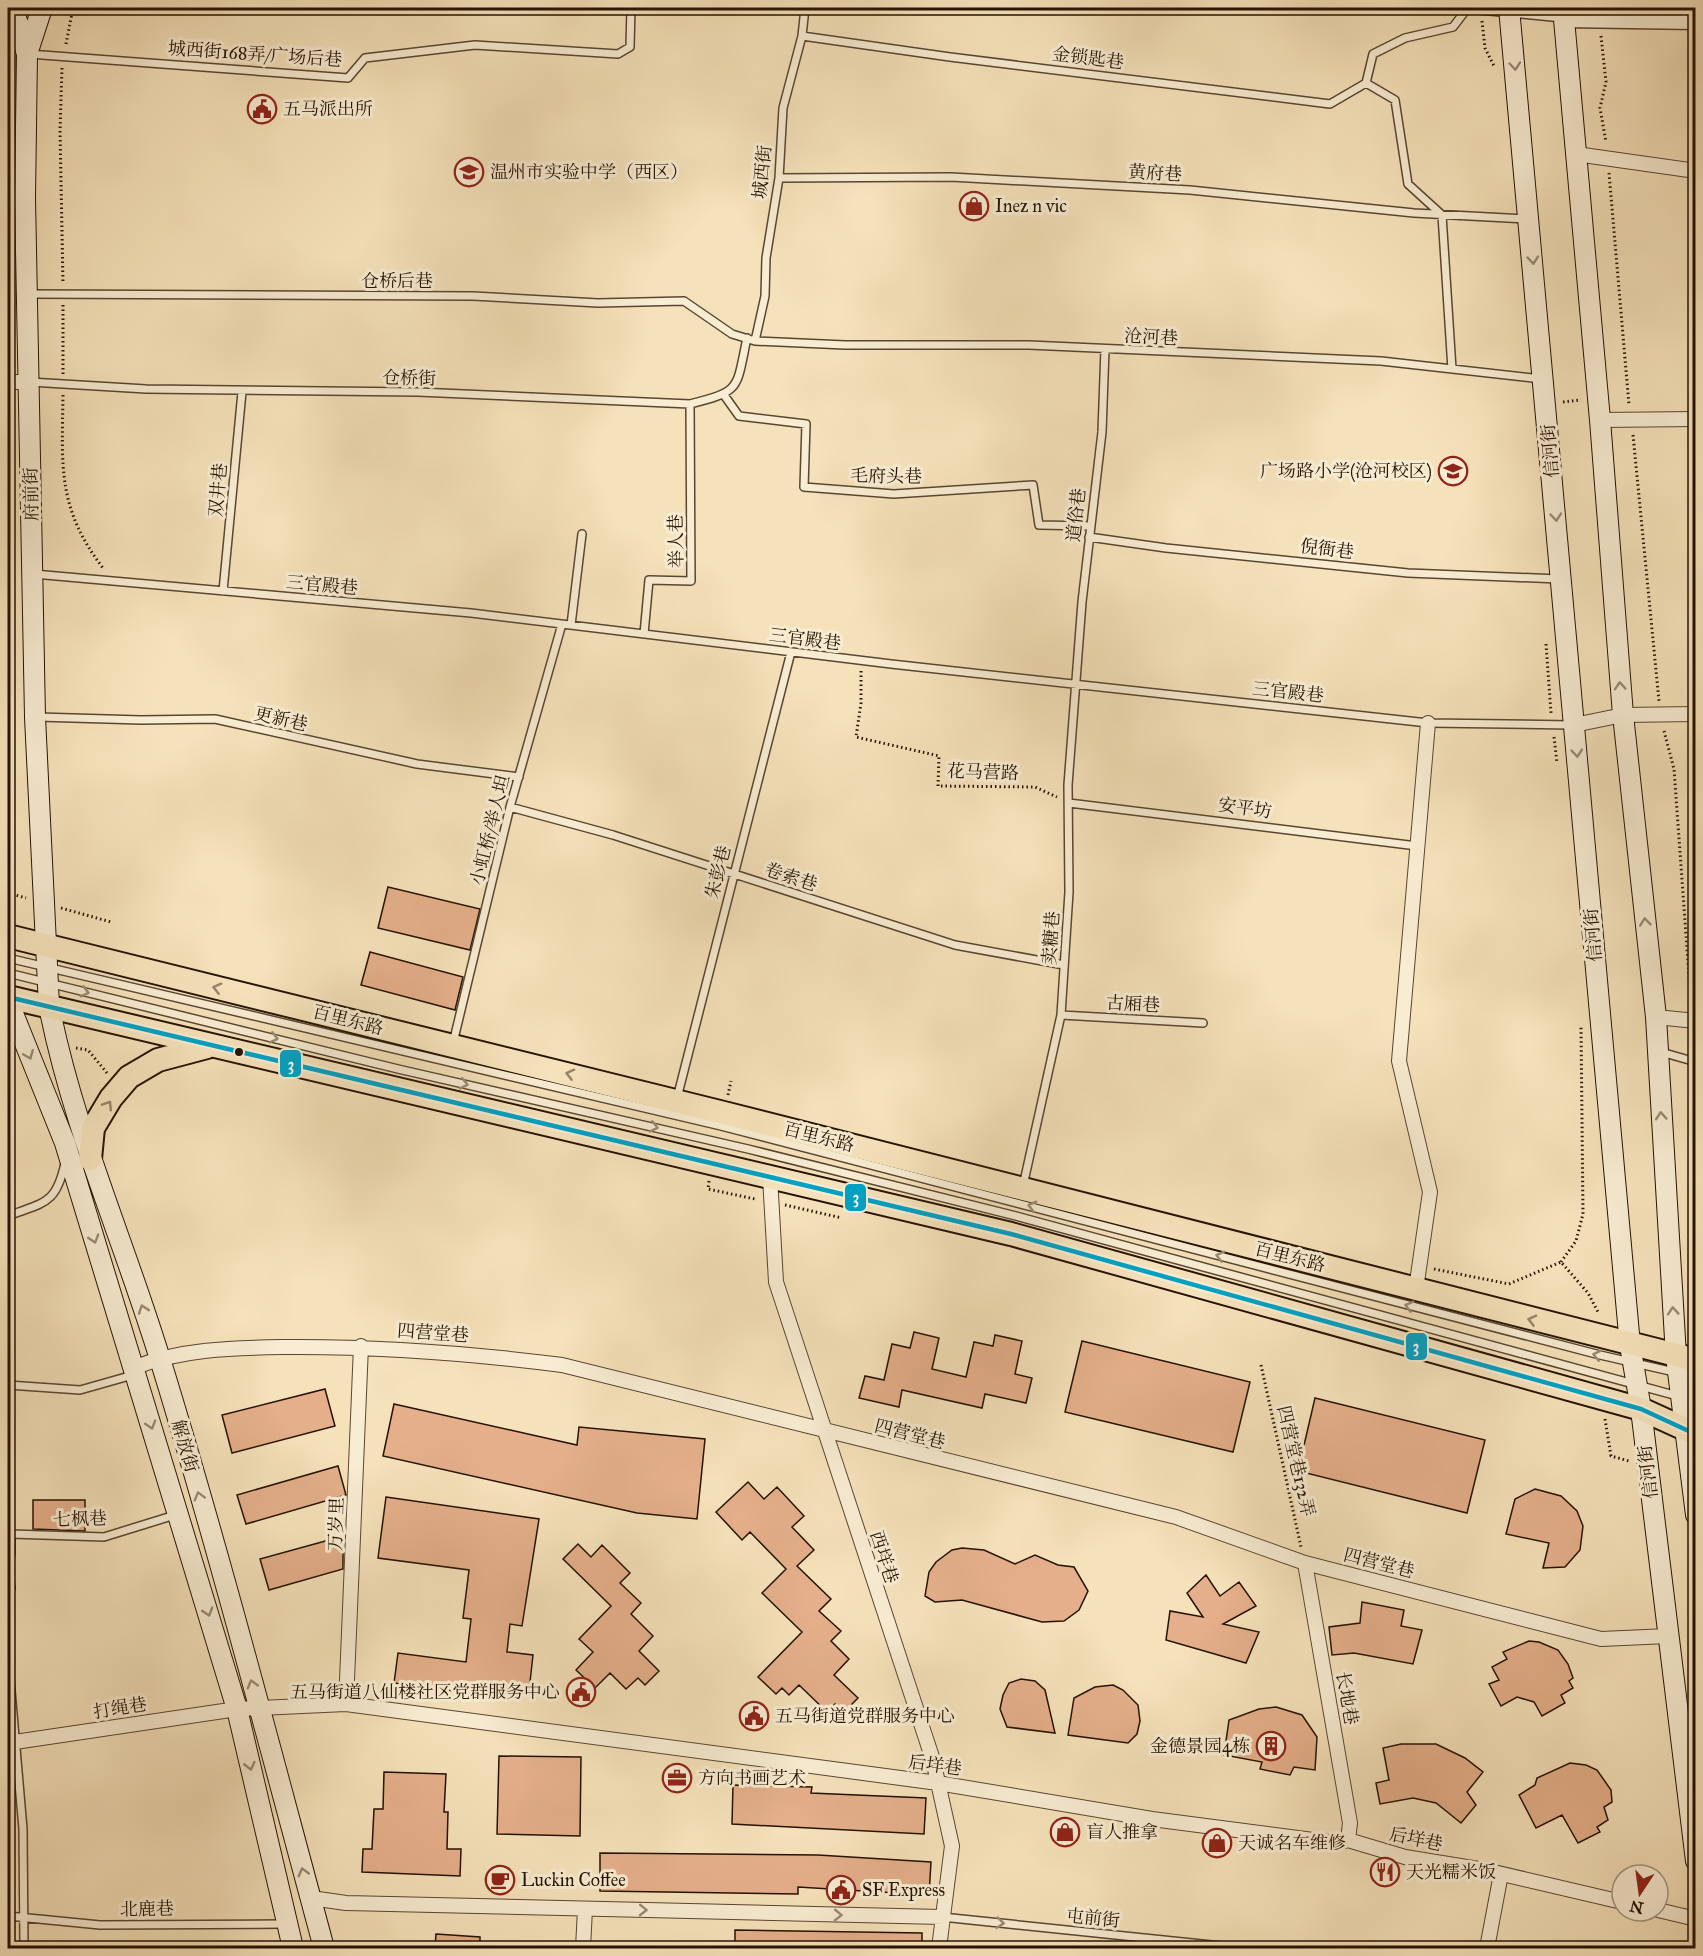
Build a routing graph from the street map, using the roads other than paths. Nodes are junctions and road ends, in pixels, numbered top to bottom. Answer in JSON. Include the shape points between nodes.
{"nodes":[{"id":1,"x":14,"y":8,"type":"edge"},
{"id":2,"x":42,"y":8,"type":"edge"},
{"id":3,"x":631,"y":8,"type":"edge"},
{"id":4,"x":805,"y":8,"type":"edge"},
{"id":5,"x":1462,"y":9,"type":"edge"},
{"id":6,"x":1510,"y":10,"type":"edge"},
{"id":7,"x":1564,"y":13,"type":"edge"},
{"id":8,"x":1695,"y":20,"type":"edge"},
{"id":9,"x":802,"y":36,"type":"junction"},
{"id":10,"x":27,"y":54,"type":"junction"},
{"id":11,"x":1366,"y":83,"type":"junction"},
{"id":12,"x":1576,"y":154,"type":"junction"},
{"id":13,"x":1695,"y":171,"type":"edge"},
{"id":14,"x":779,"y":178,"type":"junction"},
{"id":15,"x":1442,"y":215,"type":"junction"},
{"id":16,"x":1529,"y":219,"type":"junction"},
{"id":17,"x":27,"y":294,"type":"junction"},
{"id":18,"x":751,"y":340,"type":"junction"},
{"id":19,"x":1105,"y":349,"type":"junction"},
{"id":20,"x":1452,"y":369,"type":"junction"},
{"id":21,"x":1544,"y":380,"type":"junction"},
{"id":22,"x":8,"y":382,"type":"edge"},
{"id":23,"x":29,"y":382,"type":"junction"},
{"id":24,"x":242,"y":392,"type":"junction"},
{"id":25,"x":724,"y":395,"type":"junction"},
{"id":26,"x":690,"y":404,"type":"junction"},
{"id":27,"x":1695,"y":419,"type":"edge"},
{"id":28,"x":1600,"y":420,"type":"junction"},
{"id":29,"x":1090,"y":526,"type":"junction"},
{"id":30,"x":582,"y":534,"type":"dead end"},
{"id":31,"x":1089,"y":537,"type":"junction"},
{"id":32,"x":33,"y":574,"type":"junction"},
{"id":33,"x":1562,"y":579,"type":"junction"},
{"id":34,"x":223,"y":591,"type":"junction"},
{"id":35,"x":562,"y":624,"type":"junction"},
{"id":36,"x":571,"y":625,"type":"junction"},
{"id":37,"x":644,"y":634,"type":"junction"},
{"id":38,"x":791,"y":652,"type":"junction"},
{"id":39,"x":1076,"y":685,"type":"junction"},
{"id":40,"x":1695,"y":714,"type":"edge"},
{"id":41,"x":1623,"y":715,"type":"junction"},
{"id":42,"x":35,"y":717,"type":"junction"},
{"id":43,"x":1428,"y":723,"type":"junction"},
{"id":44,"x":1574,"y":725,"type":"junction"},
{"id":45,"x":519,"y":777,"type":"junction"},
{"id":46,"x":1069,"y":803,"type":"junction"},
{"id":47,"x":510,"y":807,"type":"junction"},
{"id":48,"x":1418,"y":846,"type":"junction"},
{"id":49,"x":733,"y":874,"type":"junction"},
{"id":50,"x":8,"y":936,"type":"edge"},
{"id":51,"x":8,"y":958,"type":"edge"},
{"id":52,"x":45,"y":965,"type":"junction"},
{"id":53,"x":1064,"y":965,"type":"junction"},
{"id":54,"x":8,"y":973,"type":"edge"},
{"id":55,"x":8,"y":999,"type":"edge"},
{"id":56,"x":49,"y":1006,"type":"junction"},
{"id":57,"x":1061,"y":1015,"type":"junction"},
{"id":58,"x":1656,"y":1017,"type":"junction"},
{"id":59,"x":1694,"y":1021,"type":"edge"},
{"id":60,"x":1203,"y":1023,"type":"dead end"},
{"id":61,"x":453,"y":1045,"type":"junction"},
{"id":62,"x":210,"y":1047,"type":"junction"},
{"id":63,"x":1657,"y":1051,"type":"junction"},
{"id":64,"x":1695,"y":1062,"type":"edge"},
{"id":65,"x":676,"y":1101,"type":"junction"},
{"id":66,"x":67,"y":1152,"type":"junction"},
{"id":67,"x":90,"y":1159,"type":"junction"},
{"id":68,"x":770,"y":1177,"type":"junction"},
{"id":69,"x":1023,"y":1189,"type":"junction"},
{"id":70,"x":8,"y":1216,"type":"edge"},
{"id":71,"x":1416,"y":1289,"type":"junction"},
{"id":72,"x":361,"y":1346,"type":"junction"},
{"id":73,"x":1631,"y":1353,"type":"junction"},
{"id":74,"x":160,"y":1357,"type":"junction"},
{"id":75,"x":1686,"y":1366,"type":"edge"},
{"id":76,"x":134,"y":1371,"type":"junction"},
{"id":77,"x":8,"y":1385,"type":"edge"},
{"id":78,"x":1639,"y":1398,"type":"junction"},
{"id":79,"x":1689,"y":1399,"type":"edge"},
{"id":80,"x":824,"y":1432,"type":"junction"},
{"id":81,"x":1691,"y":1433,"type":"edge"},
{"id":82,"x":178,"y":1514,"type":"junction"},
{"id":83,"x":1695,"y":1515,"type":"edge"},
{"id":84,"x":1305,"y":1563,"type":"junction"},
{"id":85,"x":8,"y":1565,"type":"edge"},
{"id":86,"x":8,"y":1590,"type":"edge"},
{"id":87,"x":1668,"y":1636,"type":"junction"},
{"id":88,"x":8,"y":1656,"type":"edge"},
{"id":89,"x":346,"y":1704,"type":"junction"},
{"id":90,"x":237,"y":1709,"type":"junction"},
{"id":91,"x":259,"y":1709,"type":"junction"},
{"id":92,"x":11,"y":1743,"type":"edge"},
{"id":93,"x":938,"y":1784,"type":"junction"},
{"id":94,"x":1348,"y":1840,"type":"junction"},
{"id":95,"x":1695,"y":1861,"type":"edge"},
{"id":96,"x":1501,"y":1874,"type":"junction"},
{"id":97,"x":311,"y":1898,"type":"junction"},
{"id":98,"x":1610,"y":1899,"type":"edge"},
{"id":99,"x":585,"y":1909,"type":"junction"},
{"id":100,"x":1670,"y":1913,"type":"edge"},
{"id":101,"x":8,"y":1916,"type":"edge"},
{"id":102,"x":24,"y":1917,"type":"junction"},
{"id":103,"x":942,"y":1917,"type":"junction"},
{"id":104,"x":1695,"y":1919,"type":"edge"},
{"id":105,"x":287,"y":1925,"type":"junction"},
{"id":106,"x":24,"y":1948,"type":"edge"},
{"id":107,"x":293,"y":1948,"type":"edge"},
{"id":108,"x":324,"y":1948,"type":"edge"},
{"id":109,"x":583,"y":1948,"type":"edge"},
{"id":110,"x":939,"y":1948,"type":"edge"},
{"id":111,"x":1241,"y":1948,"type":"edge"},
{"id":112,"x":1487,"y":1948,"type":"edge"}],
"edges":[{"from":1,"to":10,"type":"main road","name":"府前街"},
{"from":2,"to":10,"type":"main road"},
{"from":3,"to":10,"type":"lane","name":"城西街168弄/广场后巷","via":[[630,47],[618,54],[475,45],[365,58],[348,78]]},
{"from":4,"to":9,"type":"lane","name":"城西街"},
{"from":5,"to":6,"type":"lane"},
{"from":5,"to":11,"type":"lane","via":[[1453,27],[1405,38],[1373,54]]},
{"from":6,"to":7,"type":"lane"},
{"from":6,"to":16,"type":"main road","name":"信河街","one_way":true},
{"from":7,"to":8,"type":"street","via":[[1599,18]]},
{"from":7,"to":12,"type":"main road"},
{"from":9,"to":11,"type":"lane","name":"金锁匙巷","via":[[1330,104]]},
{"from":9,"to":14,"type":"lane","name":"城西街","via":[[783,108]]},
{"from":10,"to":17,"type":"main road","name":"府前街"},
{"from":11,"to":15,"type":"lane","via":[[1395,100],[1408,184]]},
{"from":12,"to":13,"type":"street"},
{"from":12,"to":28,"type":"main road"},
{"from":14,"to":15,"type":"lane","name":"黄府巷","via":[[951,177],[1190,190]]},
{"from":14,"to":18,"type":"lane","name":"城西街","via":[[766,258],[765,296]]},
{"from":15,"to":16,"type":"lane","name":"黄府巷"},
{"from":15,"to":20,"type":"lane"},
{"from":16,"to":21,"type":"main road","name":"信河街","one_way":true},
{"from":17,"to":18,"type":"lane","name":"仓桥后巷","via":[[684,301],[732,334]]},
{"from":17,"to":23,"type":"main road","name":"府前街"},
{"from":18,"to":19,"type":"lane","name":"沧河巷"},
{"from":18,"to":25,"type":"lane","via":[[738,382]]},
{"from":19,"to":20,"type":"lane","name":"沧河巷","via":[[1381,361]]},
{"from":19,"to":29,"type":"lane","name":"道俗巷","via":[[1102,432]]},
{"from":20,"to":21,"type":"lane","name":"沧河巷"},
{"from":21,"to":33,"type":"main road","name":"信河街","one_way":true},
{"from":22,"to":23,"type":"street"},
{"from":23,"to":24,"type":"lane","name":"仓桥街"},
{"from":23,"to":32,"type":"main road","name":"府前街"},
{"from":24,"to":26,"type":"lane","name":"仓桥街","via":[[418,392]]},
{"from":24,"to":34,"type":"lane","name":"双井巷"},
{"from":25,"to":26,"type":"lane","name":"仓桥街"},
{"from":25,"to":29,"type":"lane","name":"毛府头巷","via":[[739,416],[806,424],[804,487],[894,494],[1034,485],[1039,525]]},
{"from":26,"to":37,"type":"lane","name":"举人巷","via":[[692,581],[649,580]]},
{"from":27,"to":28,"type":"street"},
{"from":41,"to":28,"type":"main road","one_way":true},
{"from":29,"to":31,"type":"lane","name":"道俗巷"},
{"from":30,"to":36,"type":"lane"},
{"from":31,"to":33,"type":"lane","name":"倪衙巷","via":[[1166,549],[1408,573]]},
{"from":31,"to":39,"type":"lane","name":"道俗巷"},
{"from":32,"to":34,"type":"lane","name":"三官殿巷"},
{"from":32,"to":42,"type":"main road","name":"府前街"},
{"from":33,"to":44,"type":"main road","name":"信河街"},
{"from":34,"to":35,"type":"lane","name":"三官殿巷"},
{"from":35,"to":36,"type":"lane","name":"三官殿巷"},
{"from":35,"to":45,"type":"lane","name":"小虹桥/举人坦"},
{"from":36,"to":37,"type":"lane","name":"三官殿巷"},
{"from":37,"to":38,"type":"lane","name":"三官殿巷"},
{"from":38,"to":39,"type":"lane","name":"三官殿巷"},
{"from":38,"to":49,"type":"lane","name":"朱彭巷"},
{"from":39,"to":43,"type":"lane","name":"三官殿巷"},
{"from":39,"to":46,"type":"lane","name":"卖糖巷"},
{"from":40,"to":41,"type":"street"},
{"from":41,"to":44,"type":"street"},
{"from":58,"to":41,"type":"main road","one_way":true},
{"from":42,"to":45,"type":"lane","name":"更新巷","via":[[215,719],[417,764]]},
{"from":42,"to":52,"type":"main road","name":"府前街"},
{"from":43,"to":44,"type":"lane","name":"三官殿巷"},
{"from":43,"to":48,"type":"street"},
{"from":44,"to":73,"type":"main road","name":"信河街","one_way":true},
{"from":45,"to":47,"type":"lane","name":"小虹桥/举人坦"},
{"from":46,"to":48,"type":"lane","name":"安平坊"},
{"from":46,"to":53,"type":"lane","name":"卖糖巷"},
{"from":47,"to":49,"type":"lane","name":"卷索巷"},
{"from":47,"to":61,"type":"lane","name":"小虹桥/举人坦"},
{"from":48,"to":71,"type":"street","via":[[1399,1061],[1430,1191]]},
{"from":49,"to":53,"type":"lane","name":"卷索巷","via":[[955,945]]},
{"from":49,"to":65,"type":"lane","name":"朱彭巷"},
{"from":50,"to":52,"type":"main road","name":"百里东路"},
{"from":51,"to":52,"type":"lane"},
{"from":52,"to":54,"type":"lane"},
{"from":52,"to":56,"type":"main road","name":"解放街"},
{"from":61,"to":52,"type":"main road","name":"百里东路","one_way":true},
{"from":73,"to":52,"type":"lane","one_way":true,"via":[[721,1126]]},
{"from":52,"to":78,"type":"lane","one_way":true,"via":[[399,1069],[1004,1213]]},
{"from":53,"to":57,"type":"lane","name":"卖糖巷"},
{"from":55,"to":56,"type":"main road"},
{"from":55,"to":66,"type":"main road","name":"解放街","one_way":true},
{"from":56,"to":62,"type":"main road"},
{"from":56,"to":67,"type":"main road","name":"解放街","via":[[56,1045]]},
{"from":57,"to":60,"type":"lane","name":"古厢巷"},
{"from":57,"to":69,"type":"lane","name":"卖糖巷"},
{"from":58,"to":59,"type":"street"},
{"from":58,"to":63,"type":"main road"},
{"from":65,"to":61,"type":"main road","name":"百里东路","one_way":true},
{"from":67,"to":62,"type":"main road","one_way":true,"via":[[93,1128],[129,1077],[158,1060]]},
{"from":62,"to":68,"type":"main road"},
{"from":63,"to":64,"type":"lane"},
{"from":75,"to":63,"type":"main road","one_way":true},
{"from":65,"to":69,"type":"main road","name":"百里东路"},
{"from":66,"to":70,"type":"lane","via":[[60,1186],[46,1202]]},
{"from":66,"to":76,"type":"main road","name":"解放街","one_way":true},
{"from":74,"to":67,"type":"main road","name":"解放街","one_way":true},
{"from":68,"to":78,"type":"main road","via":[[1011,1234]]},
{"from":68,"to":80,"type":"street","name":"西垟巷","via":[[776,1282]]},
{"from":69,"to":71,"type":"main road","name":"百里东路"},
{"from":73,"to":71,"type":"main road","name":"百里东路","one_way":true},
{"from":72,"to":74,"type":"street","name":"四营堂巷","via":[[234,1348]]},
{"from":72,"to":80,"type":"street","name":"四营堂巷","via":[[461,1352],[562,1365]]},
{"from":72,"to":89,"type":"street","name":"万岁里"},
{"from":73,"to":75,"type":"main road","name":"百里东路"},
{"from":73,"to":78,"type":"main road","name":"信河街"},
{"from":74,"to":76,"type":"street","name":"四营堂巷"},
{"from":91,"to":74,"type":"main road","name":"解放街","one_way":true},
{"from":75,"to":79,"type":"main road"},
{"from":76,"to":77,"type":"lane","via":[[80,1390]]},
{"from":76,"to":82,"type":"main road","name":"解放街","one_way":true},
{"from":78,"to":79,"type":"lane"},
{"from":78,"to":81,"type":"main road"},
{"from":78,"to":87,"type":"main road","name":"信河街"},
{"from":79,"to":81,"type":"main road"},
{"from":80,"to":84,"type":"street","name":"四营堂巷","via":[[1176,1517]]},
{"from":80,"to":93,"type":"street","name":"西垟巷"},
{"from":81,"to":83,"type":"main road"},
{"from":82,"to":85,"type":"lane","name":"七枫巷","via":[[104,1537],[11,1534]]},
{"from":82,"to":90,"type":"main road","name":"解放街","one_way":true},
{"from":84,"to":87,"type":"street","name":"四营堂巷","via":[[1601,1639]]},
{"from":84,"to":94,"type":"street","name":"长地巷","via":[[1350,1823]]},
{"from":85,"to":86,"type":"lane","name":"七枫巷"},
{"from":87,"to":95,"type":"main road","name":"信河街"},
{"from":88,"to":92,"type":"lane"},
{"from":89,"to":91,"type":"street","name":"后垟巷"},
{"from":89,"to":93,"type":"street","name":"后垟巷"},
{"from":90,"to":91,"type":"street","name":"后垟巷"},
{"from":90,"to":92,"type":"street","name":"打绳巷"},
{"from":90,"to":105,"type":"main road","name":"解放街","one_way":true},
{"from":97,"to":91,"type":"main road","name":"解放街","one_way":true},
{"from":92,"to":102,"type":"lane","via":[[23,1829]]},
{"from":93,"to":94,"type":"street","name":"后垟巷","via":[[1152,1819],[1336,1843]]},
{"from":93,"to":103,"type":"street","name":"西垟巷","via":[[952,1846]]},
{"from":94,"to":96,"type":"street","name":"后垟巷","via":[[1405,1857]]},
{"from":96,"to":98,"type":"street","name":"后垟巷"},
{"from":96,"to":112,"type":"street"},
{"from":97,"to":99,"type":"street","via":[[346,1903]]},
{"from":97,"to":108,"type":"main road","name":"解放街"},
{"from":99,"to":103,"type":"street","one_way":true},
{"from":99,"to":109,"type":"street"},
{"from":100,"to":104,"type":"street"},
{"from":101,"to":102,"type":"lane","name":"北鹿巷"},
{"from":102,"to":105,"type":"lane","name":"北鹿巷","via":[[100,1925],[256,1922]]},
{"from":102,"to":106,"type":"lane"},
{"from":103,"to":110,"type":"street","name":"西垟巷"},
{"from":103,"to":111,"type":"lane","name":"屯前街","one_way":true},
{"from":105,"to":107,"type":"main road","name":"解放街"}]}
